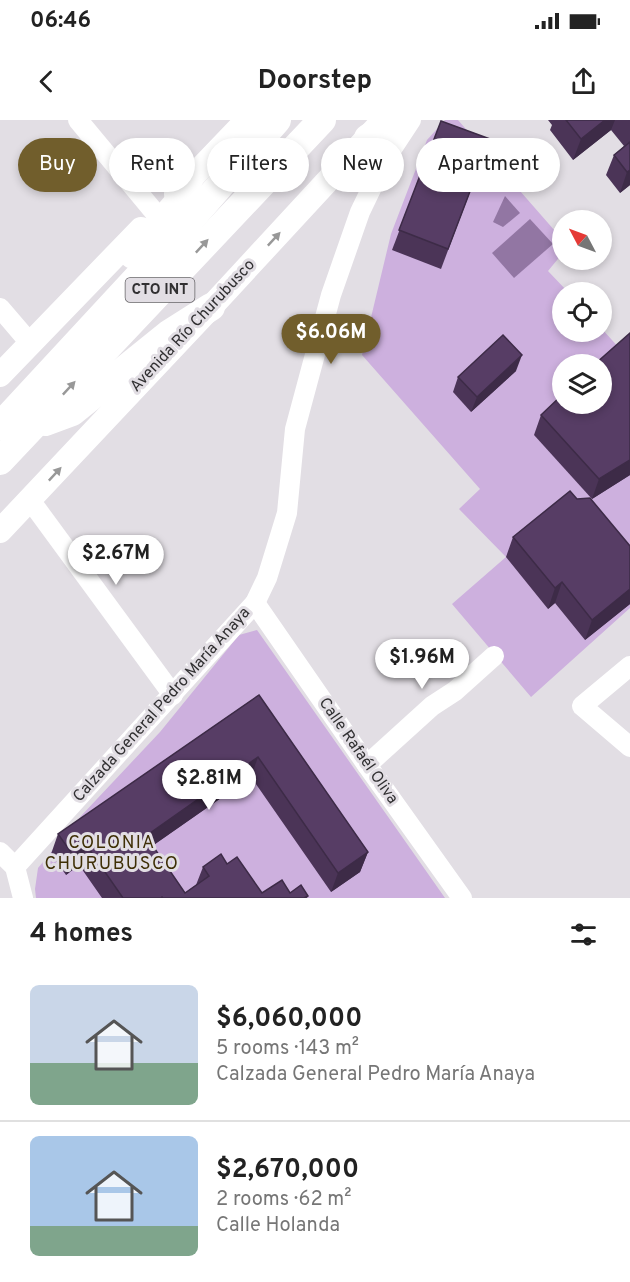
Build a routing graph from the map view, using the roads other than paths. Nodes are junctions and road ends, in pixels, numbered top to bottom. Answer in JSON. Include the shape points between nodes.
{"nodes":[{"id":1,"x":78,"y":120,"type":"edge"},
{"id":2,"x":247,"y":120,"type":"edge"},
{"id":3,"x":277,"y":120,"type":"edge"},
{"id":4,"x":322,"y":120,"type":"edge"},
{"id":5,"x":396,"y":120,"type":"edge"},
{"id":6,"x":411,"y":120,"type":"edge"},
{"id":7,"x":375,"y":129,"type":"edge"},
{"id":8,"x":195,"y":174,"type":"edge"},
{"id":9,"x":177,"y":192,"type":"edge"},
{"id":10,"x":184,"y":192,"type":"edge"},
{"id":11,"x":156,"y":214,"type":"junction"},
{"id":12,"x":211,"y":307,"type":"junction"},
{"id":13,"x":0,"y":308,"type":"edge"},
{"id":14,"x":30,"y":343,"type":"junction"},
{"id":15,"x":0,"y":375,"type":"edge"},
{"id":16,"x":16,"y":421,"type":"edge"},
{"id":17,"x":0,"y":461,"type":"edge"},
{"id":18,"x":30,"y":500,"type":"junction"},
{"id":19,"x":0,"y":531,"type":"edge"},
{"id":20,"x":255,"y":603,"type":"junction"},
{"id":21,"x":494,"y":656,"type":"dead end"},
{"id":22,"x":630,"y":666,"type":"edge"},
{"id":23,"x":173,"y":695,"type":"junction"},
{"id":24,"x":630,"y":747,"type":"edge"},
{"id":25,"x":367,"y":765,"type":"junction"},
{"id":26,"x":0,"y":852,"type":"edge"},
{"id":27,"x":15,"y":867,"type":"junction"},
{"id":28,"x":23,"y":898,"type":"edge"},
{"id":29,"x":462,"y":898,"type":"edge"}],
"edges":[{"from":1,"to":11,"type":"street"},
{"from":2,"to":8,"type":"main road","number":"CTO INT"},
{"from":3,"to":16,"type":"highway","number":"CTO INT"},
{"from":16,"to":4,"type":"highway","number":"CTO INT","one_way":true},
{"from":5,"to":7,"type":"highway"},
{"from":6,"to":20,"type":"street","name":"Calzada General Pedro María Anaya","via":[[386,158],[360,213],[331,295],[295,429],[287,513]]},
{"from":12,"to":7,"type":"main road","name":"Avenida Río Churubusco","number":"CTO INT","one_way":true},
{"from":9,"to":11,"type":"main road","number":"CTO INT"},
{"from":10,"to":16,"type":"highway","via":[[122,268],[41,354]]},
{"from":11,"to":14,"type":"main road","number":"CTO INT"},
{"from":12,"to":16,"type":"highway","via":[[170,333],[72,412]]},
{"from":18,"to":12,"type":"main road","name":"Avenida Río Churubusco","number":"CTO INT","one_way":true},
{"from":13,"to":14,"type":"street"},
{"from":14,"to":15,"type":"main road","number":"CTO INT"},
{"from":16,"to":17,"type":"highway","number":"CTO INT"},
{"from":18,"to":19,"type":"main road","name":"Avenida Río Churubusco","number":"CTO INT"},
{"from":18,"to":23,"type":"street"},
{"from":20,"to":23,"type":"street","name":"Calzada General Pedro María Anaya"},
{"from":20,"to":25,"type":"street","name":"Calle Rafaél Oliva"},
{"from":21,"to":25,"type":"street"},
{"from":22,"to":24,"type":"street","via":[[582,706]]},
{"from":23,"to":27,"type":"street","name":"Calzada General Pedro María Anaya"},
{"from":25,"to":29,"type":"street","name":"Calle Rafaél Oliva"},
{"from":26,"to":27,"type":"street"},
{"from":27,"to":28,"type":"street"}]}
